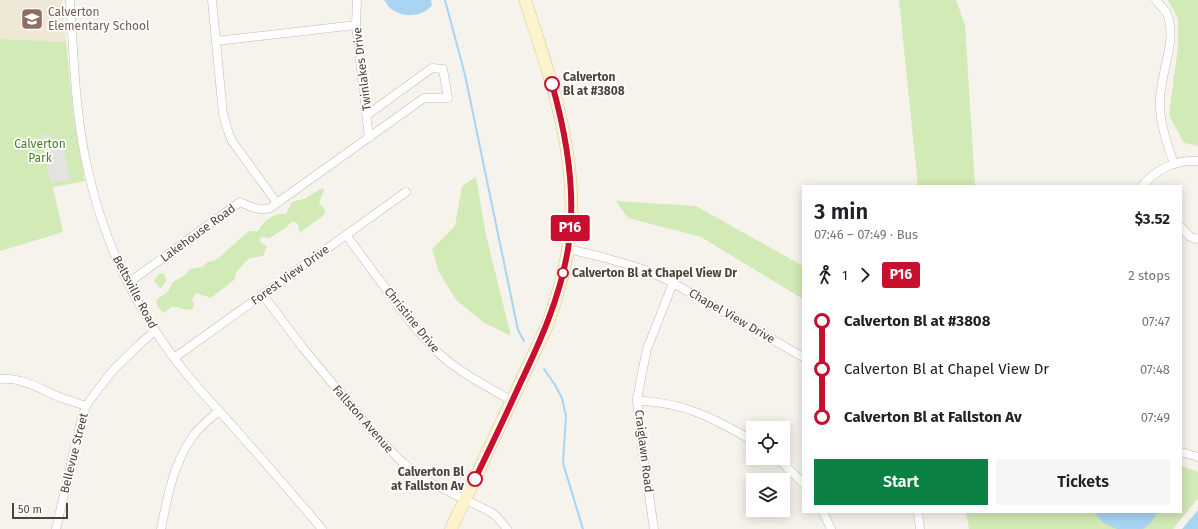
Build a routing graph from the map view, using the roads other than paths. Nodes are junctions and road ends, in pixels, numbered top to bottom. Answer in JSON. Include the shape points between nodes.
{"nodes":[{"id":1,"x":70,"y":0,"type":"edge"},
{"id":2,"x":212,"y":0,"type":"edge"},
{"id":3,"x":357,"y":0,"type":"edge"},
{"id":4,"x":525,"y":0,"type":"edge"},
{"id":5,"x":1156,"y":0,"type":"edge"},
{"id":6,"x":356,"y":25,"type":"junction"},
{"id":7,"x":216,"y":41,"type":"junction"},
{"id":8,"x":367,"y":115,"type":"junction"},
{"id":9,"x":369,"y":138,"type":"junction"},
{"id":10,"x":1198,"y":161,"type":"edge"},
{"id":11,"x":1174,"y":164,"type":"junction"},
{"id":12,"x":1145,"y":185,"type":"edge"},
{"id":13,"x":406,"y":192,"type":"dead end"},
{"id":14,"x":277,"y":203,"type":"junction"},
{"id":15,"x":1182,"y":228,"type":"edge"},
{"id":16,"x":346,"y":235,"type":"junction"},
{"id":17,"x":1198,"y":238,"type":"edge"},
{"id":18,"x":568,"y":249,"type":"junction"},
{"id":19,"x":128,"y":283,"type":"junction"},
{"id":20,"x":673,"y":283,"type":"junction"},
{"id":21,"x":263,"y":296,"type":"junction"},
{"id":22,"x":155,"y":331,"type":"junction"},
{"id":23,"x":802,"y":355,"type":"edge"},
{"id":24,"x":174,"y":358,"type":"junction"},
{"id":25,"x":0,"y":379,"type":"edge"},
{"id":26,"x":637,"y":400,"type":"junction"},
{"id":27,"x":512,"y":401,"type":"junction"},
{"id":28,"x":86,"y":406,"type":"junction"},
{"id":29,"x":219,"y":411,"type":"junction"},
{"id":30,"x":746,"y":437,"type":"edge"},
{"id":31,"x":1182,"y":452,"type":"edge"},
{"id":32,"x":1198,"y":457,"type":"edge"},
{"id":33,"x":784,"y":465,"type":"edge"},
{"id":34,"x":802,"y":482,"type":"edge"},
{"id":35,"x":465,"y":499,"type":"junction"},
{"id":36,"x":823,"y":513,"type":"edge"},
{"id":37,"x":918,"y":513,"type":"edge"},
{"id":38,"x":56,"y":529,"type":"edge"},
{"id":39,"x":161,"y":529,"type":"edge"},
{"id":40,"x":322,"y":529,"type":"edge"},
{"id":41,"x":451,"y":529,"type":"edge"},
{"id":42,"x":506,"y":529,"type":"edge"},
{"id":43,"x":654,"y":529,"type":"edge"},
{"id":44,"x":831,"y":529,"type":"edge"},
{"id":45,"x":920,"y":529,"type":"edge"}],
"edges":[{"from":1,"to":19,"type":"street","name":"Beltsville Road","via":[[78,117],[85,156],[98,208],[117,261]]},
{"from":2,"to":7,"type":"street"},
{"from":3,"to":6,"type":"street","name":"Twinlakes Drive"},
{"from":4,"to":18,"type":"street","via":[[552,84],[565,138],[571,192]]},
{"from":5,"to":11,"type":"street","via":[[1169,22],[1171,38],[1160,98],[1160,114]]},
{"from":6,"to":7,"type":"street"},
{"from":6,"to":8,"type":"street","name":"Twinlakes Drive"},
{"from":7,"to":14,"type":"street","via":[[223,114],[228,131],[232,141]]},
{"from":8,"to":9,"type":"street","name":"Twinlakes Drive"},
{"from":8,"to":9,"type":"street","name":"Lakehouse Road","via":[[432,68],[443,69],[448,98],[424,98]]},
{"from":9,"to":14,"type":"street","name":"Lakehouse Road"},
{"from":10,"to":11,"type":"street"},
{"from":11,"to":12,"type":"street","via":[[1156,172]]},
{"from":13,"to":16,"type":"street","name":"Forest View Drive"},
{"from":14,"to":19,"type":"street","name":"Lakehouse Road","via":[[262,210],[240,202]]},
{"from":15,"to":17,"type":"street","via":[[1189,236]]},
{"from":16,"to":21,"type":"street","name":"Forest View Drive"},
{"from":16,"to":27,"type":"street","name":"Christine Drive","via":[[412,324],[436,351],[469,376]]},
{"from":18,"to":20,"type":"street","name":"Chapel View Drive","via":[[646,270]]},
{"from":18,"to":27,"type":"street","via":[[547,326]]},
{"from":19,"to":22,"type":"street","name":"Beltsville Road"},
{"from":20,"to":23,"type":"street","name":"Chapel View Drive"},
{"from":20,"to":26,"type":"street","name":"Craiglawn Road","via":[[647,349]]},
{"from":21,"to":24,"type":"street","name":"Forest View Drive"},
{"from":21,"to":35,"type":"street","name":"Fallston Avenue","via":[[372,431],[402,462],[429,482]]},
{"from":22,"to":24,"type":"street","name":"Beltsville Road"},
{"from":22,"to":28,"type":"street","name":"Bellevue Street","via":[[114,369]]},
{"from":24,"to":29,"type":"street","name":"Beltsville Road"},
{"from":25,"to":28,"type":"street","via":[[16,380],[40,387]]},
{"from":26,"to":30,"type":"street","via":[[694,411]]},
{"from":26,"to":43,"type":"street","name":"Craiglawn Road"},
{"from":27,"to":35,"type":"street"},
{"from":28,"to":38,"type":"street","name":"Bellevue Street"},
{"from":29,"to":39,"type":"street","via":[[191,438],[179,460]]},
{"from":29,"to":40,"type":"street","name":"Beltsville Road"},
{"from":31,"to":32,"type":"street"},
{"from":33,"to":34,"type":"street"},
{"from":35,"to":41,"type":"street"},
{"from":35,"to":42,"type":"street","name":"Fallston Avenue","via":[[492,514]]},
{"from":36,"to":44,"type":"street"},
{"from":37,"to":45,"type":"street"}]}
